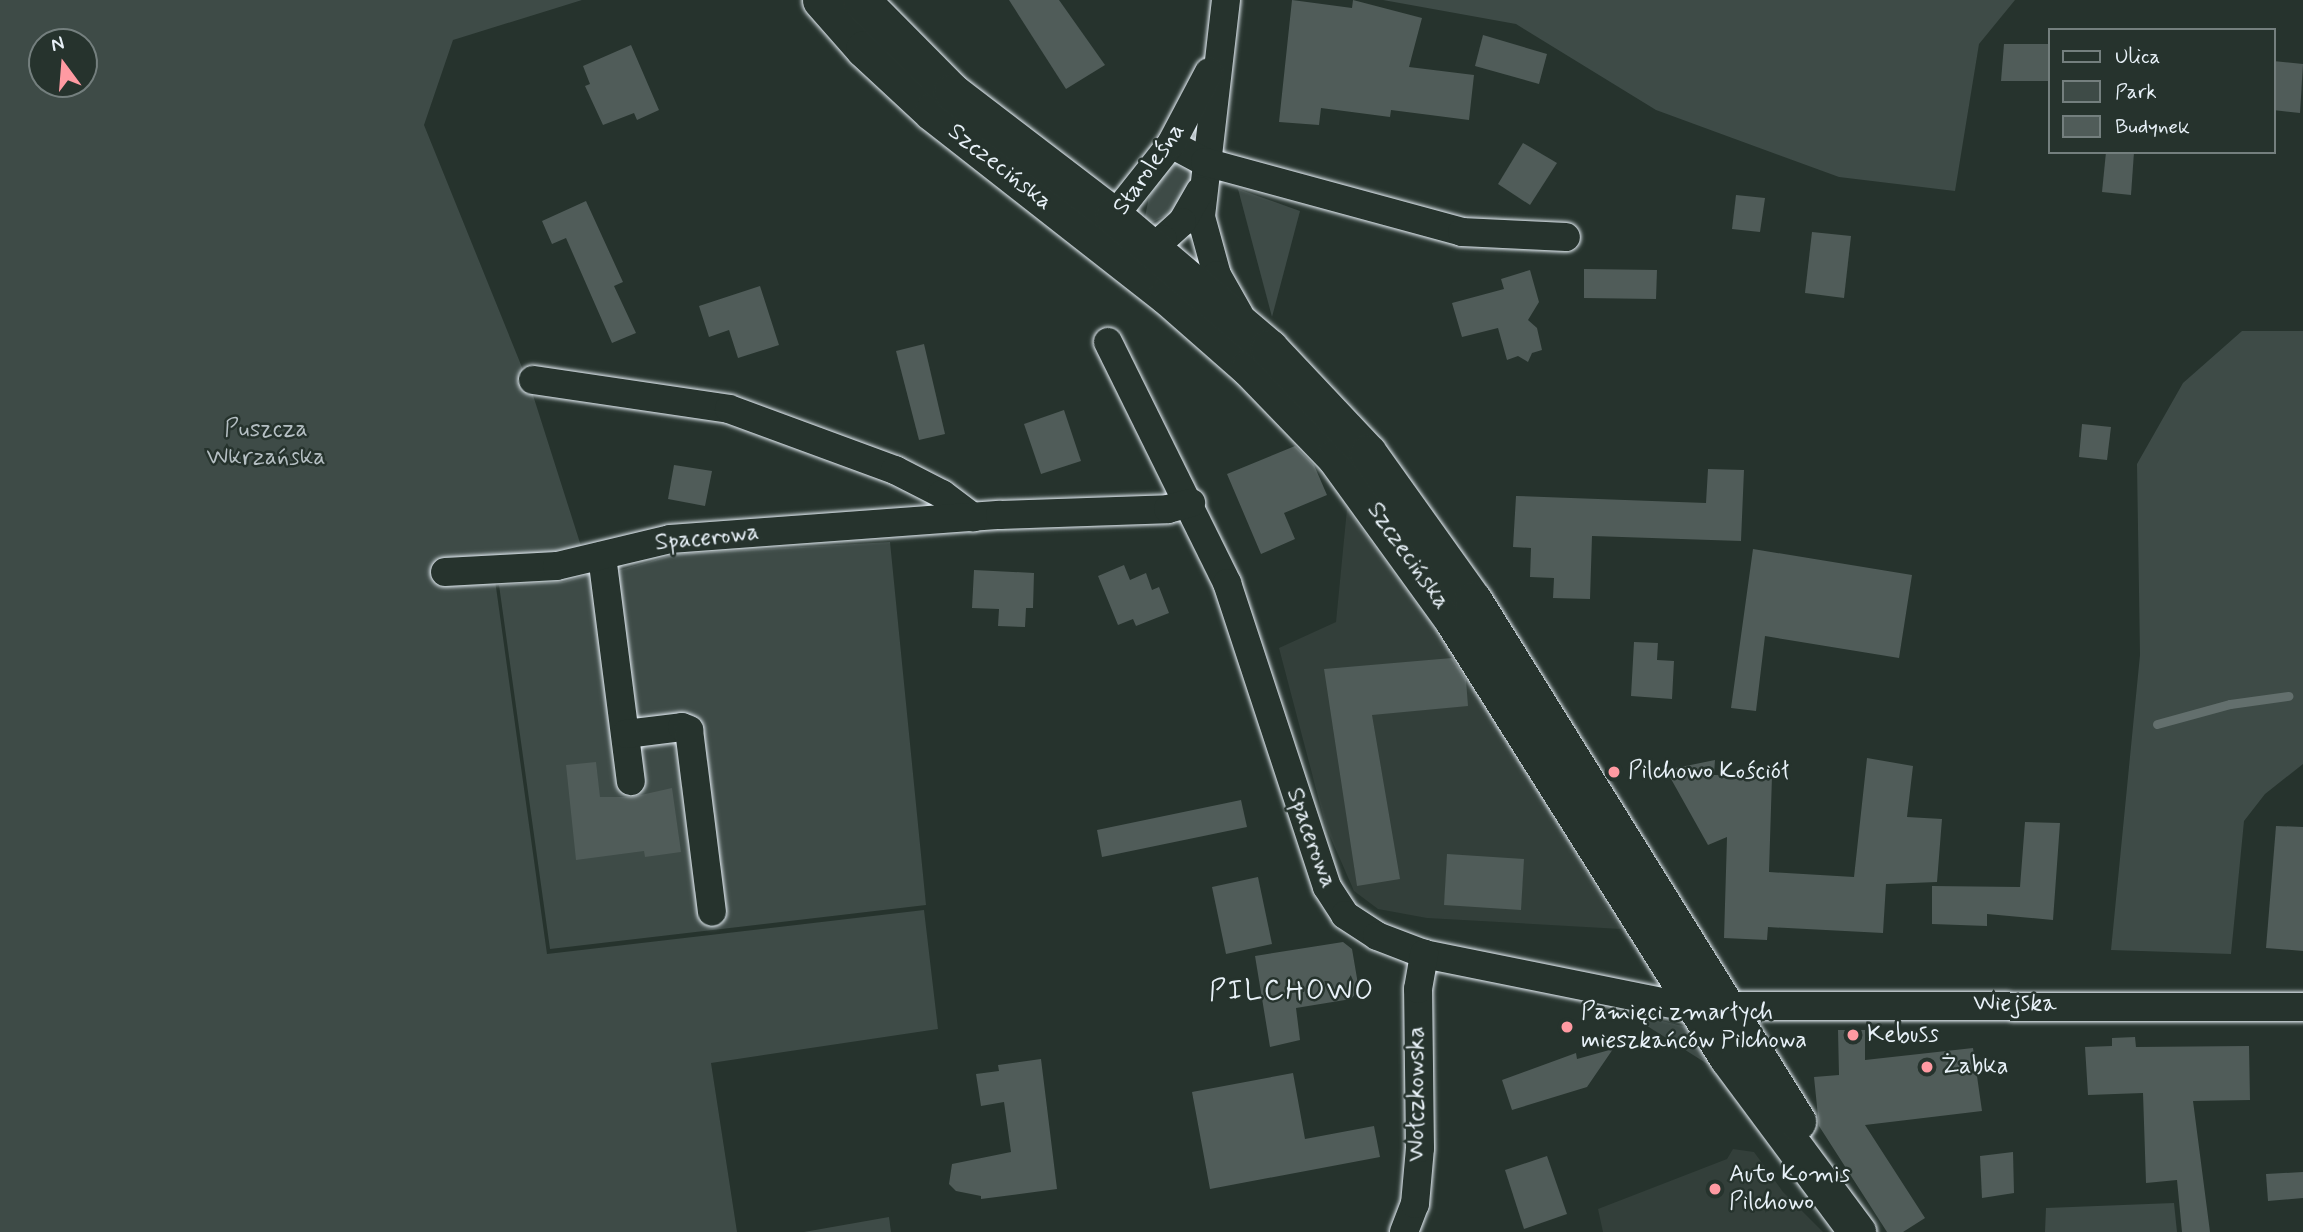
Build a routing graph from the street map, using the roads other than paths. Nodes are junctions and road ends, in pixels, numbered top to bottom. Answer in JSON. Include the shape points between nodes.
{"nodes":[{"id":1,"x":821,"y":0,"type":"edge"},
{"id":2,"x":861,"y":0,"type":"edge"},
{"id":3,"x":1226,"y":0,"type":"edge"},
{"id":4,"x":1218,"y":55,"type":"junction"},
{"id":5,"x":1171,"y":144,"type":"junction"},
{"id":6,"x":1204,"y":174,"type":"junction"},
{"id":7,"x":1114,"y":216,"type":"junction"},
{"id":8,"x":1566,"y":237,"type":"dead end"},
{"id":9,"x":1150,"y":247,"type":"junction"},
{"id":10,"x":1115,"y":254,"type":"junction"},
{"id":11,"x":1108,"y":342,"type":"dead end"},
{"id":12,"x":1269,"y":348,"type":"junction"},
{"id":13,"x":533,"y":380,"type":"dead end"},
{"id":14,"x":1191,"y":503,"type":"junction"},
{"id":15,"x":973,"y":517,"type":"junction"},
{"id":16,"x":602,"y":556,"type":"junction"},
{"id":17,"x":445,"y":572,"type":"dead end"},
{"id":18,"x":626,"y":734,"type":"junction"},
{"id":19,"x":632,"y":781,"type":"dead end"},
{"id":20,"x":712,"y":912,"type":"dead end"},
{"id":21,"x":1424,"y":954,"type":"junction"},
{"id":22,"x":1711,"y":1006,"type":"junction"},
{"id":23,"x":2303,"y":1007,"type":"edge"},
{"id":24,"x":1404,"y":1232,"type":"edge"},
{"id":25,"x":1858,"y":1232,"type":"edge"}],
"edges":[{"from":1,"to":10,"type":"main road","name":"Szczecińska","via":[[864,49],[932,113],[987,160]]},
{"from":2,"to":7,"type":"main road","name":"Szczecińska","via":[[952,92]]},
{"from":3,"to":4,"type":"street","name":"Staroleśna"},
{"from":4,"to":5,"type":"street","name":"Staroleśna"},
{"from":4,"to":6,"type":"street","name":"Staroleśna"},
{"from":5,"to":6,"type":"street"},
{"from":5,"to":7,"type":"street","name":"Staroleśna"},
{"from":6,"to":8,"type":"street","via":[[1462,232]]},
{"from":6,"to":9,"type":"street","name":"Staroleśna","via":[[1182,222]]},
{"from":6,"to":12,"type":"street","name":"Staroleśna","via":[[1204,232],[1217,275],[1240,315]]},
{"from":7,"to":9,"type":"main road","name":"Szczecińska"},
{"from":7,"to":10,"type":"street","name":"Staroleśna","via":[[1109,238]]},
{"from":9,"to":10,"type":"street","name":"Staroleśna","via":[[1133,254]]},
{"from":9,"to":12,"type":"main road","name":"Szczecińska"},
{"from":10,"to":22,"type":"main road","name":"Szczecińska","via":[[1249,368],[1363,491]]},
{"from":11,"to":14,"type":"street","name":"Spacerowa"},
{"from":12,"to":22,"type":"main road","name":"Szczecińska","via":[[1368,453],[1430,536]]},
{"from":13,"to":15,"type":"street","via":[[729,409],[894,470],[942,494]]},
{"from":14,"to":15,"type":"street","name":"Spacerowa","via":[[1168,509]]},
{"from":14,"to":21,"type":"street","name":"Spacerowa","via":[[1227,583],[1307,832],[1334,901],[1345,915],[1377,936]]},
{"from":15,"to":16,"type":"street","name":"Spacerowa","via":[[670,539]]},
{"from":16,"to":17,"type":"street","name":"Spacerowa","via":[[556,566]]},
{"from":16,"to":18,"type":"street"},
{"from":18,"to":19,"type":"street"},
{"from":18,"to":20,"type":"street","via":[[689,730]]},
{"from":21,"to":22,"type":"street","name":"Spacerowa"},
{"from":21,"to":24,"type":"street","name":"Wołczkowska","via":[[1417,1012],[1420,1148],[1415,1204]]},
{"from":22,"to":23,"type":"street","name":"Wiejska"},
{"from":22,"to":25,"type":"main road","name":"Szczecińska"}]}
